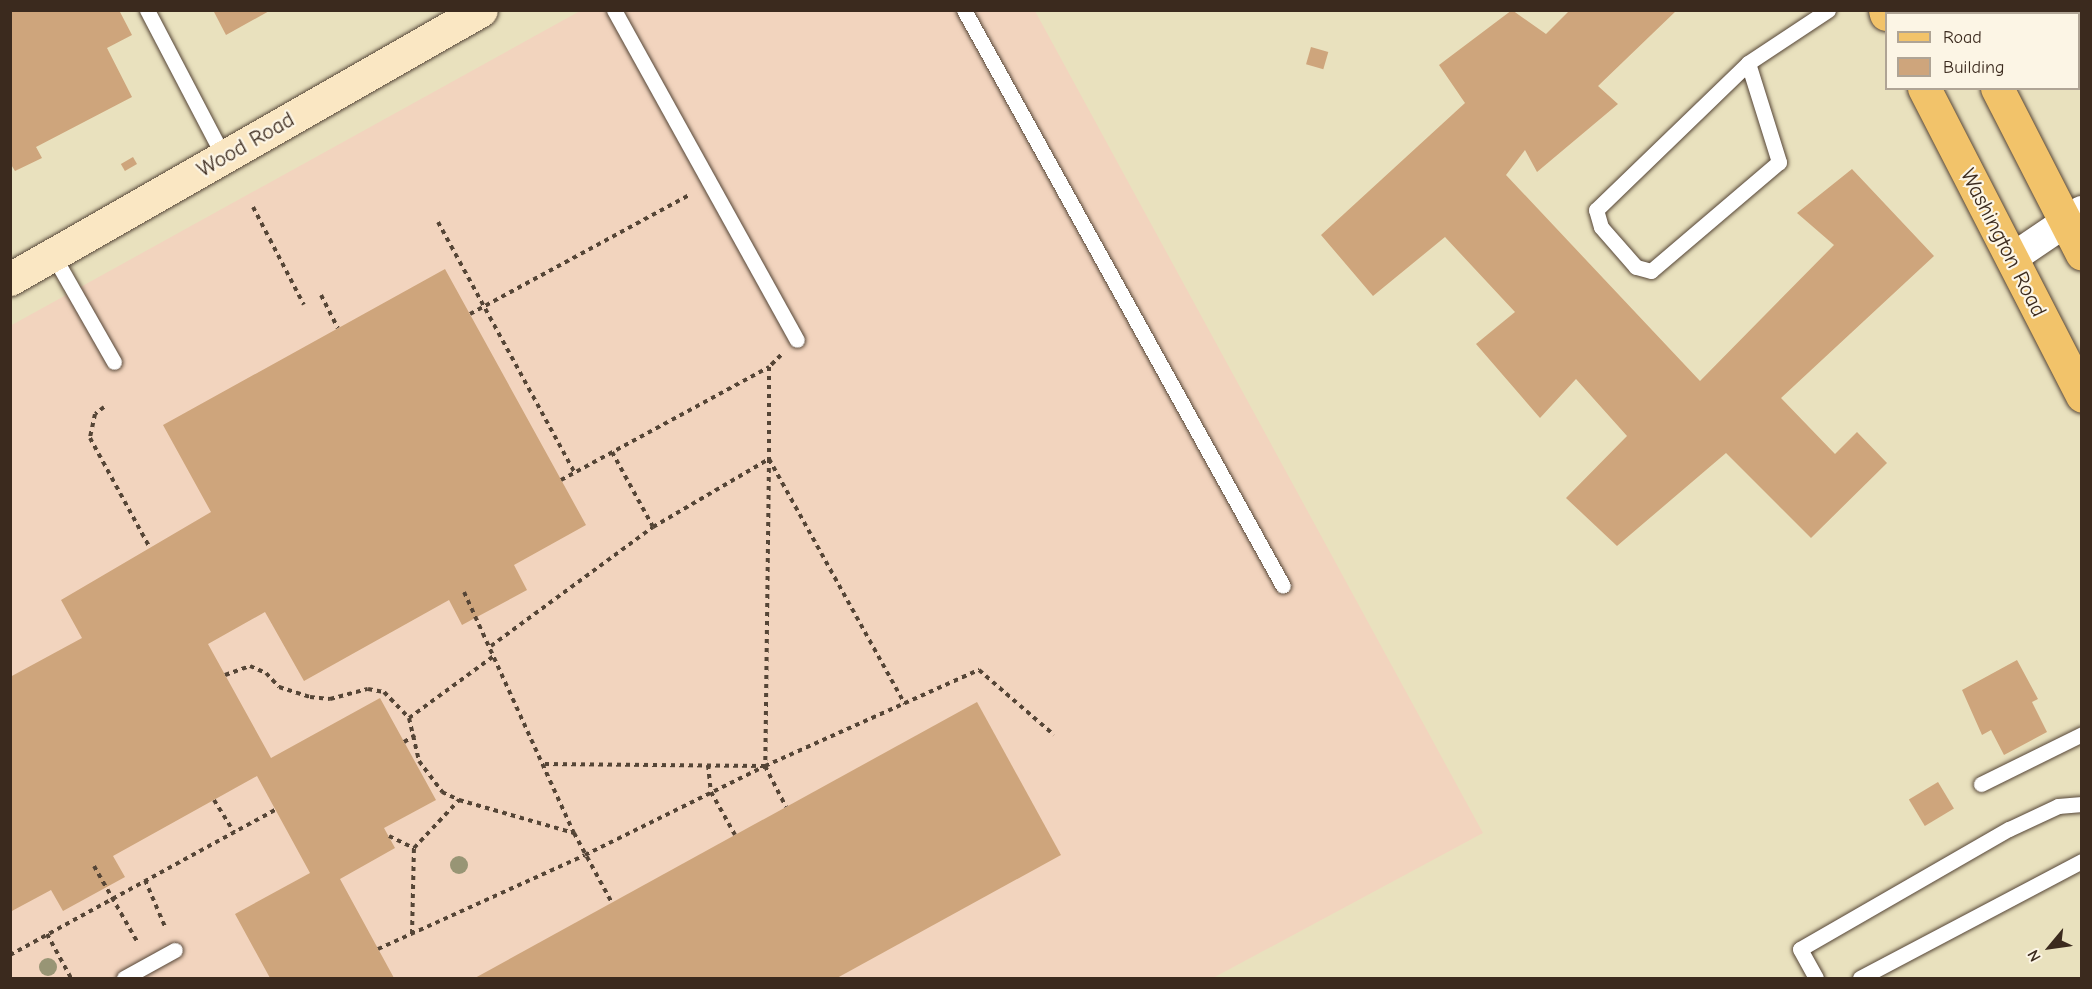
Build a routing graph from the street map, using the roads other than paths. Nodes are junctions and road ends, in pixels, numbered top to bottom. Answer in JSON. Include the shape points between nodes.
{"nodes":[{"id":1,"x":147,"y":10,"type":"edge"},
{"id":2,"x":481,"y":10,"type":"edge"},
{"id":3,"x":614,"y":10,"type":"edge"},
{"id":4,"x":964,"y":10,"type":"edge"},
{"id":5,"x":1828,"y":10,"type":"edge"},
{"id":6,"x":1748,"y":63,"type":"junction"},
{"id":7,"x":1925,"y":90,"type":"edge"},
{"id":8,"x":1998,"y":90,"type":"edge"},
{"id":9,"x":224,"y":157,"type":"junction"},
{"id":10,"x":2073,"y":216,"type":"edge"},
{"id":11,"x":2082,"y":254,"type":"edge"},
{"id":12,"x":53,"y":255,"type":"junction"},
{"id":13,"x":2011,"y":260,"type":"junction"},
{"id":14,"x":10,"y":279,"type":"edge"},
{"id":15,"x":797,"y":340,"type":"road end"},
{"id":16,"x":114,"y":362,"type":"dead end"},
{"id":17,"x":2082,"y":396,"type":"edge"},
{"id":18,"x":1283,"y":586,"type":"dead end"},
{"id":19,"x":2082,"y":734,"type":"edge"},
{"id":20,"x":1981,"y":784,"type":"dead end"},
{"id":21,"x":2082,"y":804,"type":"edge"},
{"id":22,"x":2082,"y":861,"type":"edge"},
{"id":23,"x":176,"y":950,"type":"road end"},
{"id":24,"x":124,"y":978,"type":"edge"},
{"id":25,"x":1816,"y":978,"type":"edge"},
{"id":26,"x":1860,"y":978,"type":"edge"}],
"edges":[{"from":1,"to":9,"type":"lane"},
{"from":2,"to":9,"type":"street","name":"Wood Road"},
{"from":3,"to":15,"type":"lane"},
{"from":4,"to":18,"type":"lane"},
{"from":5,"to":6,"type":"lane"},
{"from":6,"to":6,"type":"lane","via":[[1596,210],[1601,227],[1636,267],[1651,271],[1779,162]]},
{"from":7,"to":13,"type":"main road","name":"Washington Road"},
{"from":8,"to":10,"type":"main road"},
{"from":9,"to":12,"type":"street","name":"Wood Road"},
{"from":10,"to":11,"type":"main road"},
{"from":10,"to":13,"type":"street"},
{"from":12,"to":14,"type":"street","name":"Wood Road"},
{"from":12,"to":16,"type":"lane"},
{"from":13,"to":17,"type":"main road","name":"Washington Road"},
{"from":19,"to":20,"type":"lane"},
{"from":21,"to":25,"type":"lane","via":[[2058,806],[2009,828],[1800,949]]},
{"from":22,"to":26,"type":"lane"},
{"from":23,"to":24,"type":"lane"}]}
